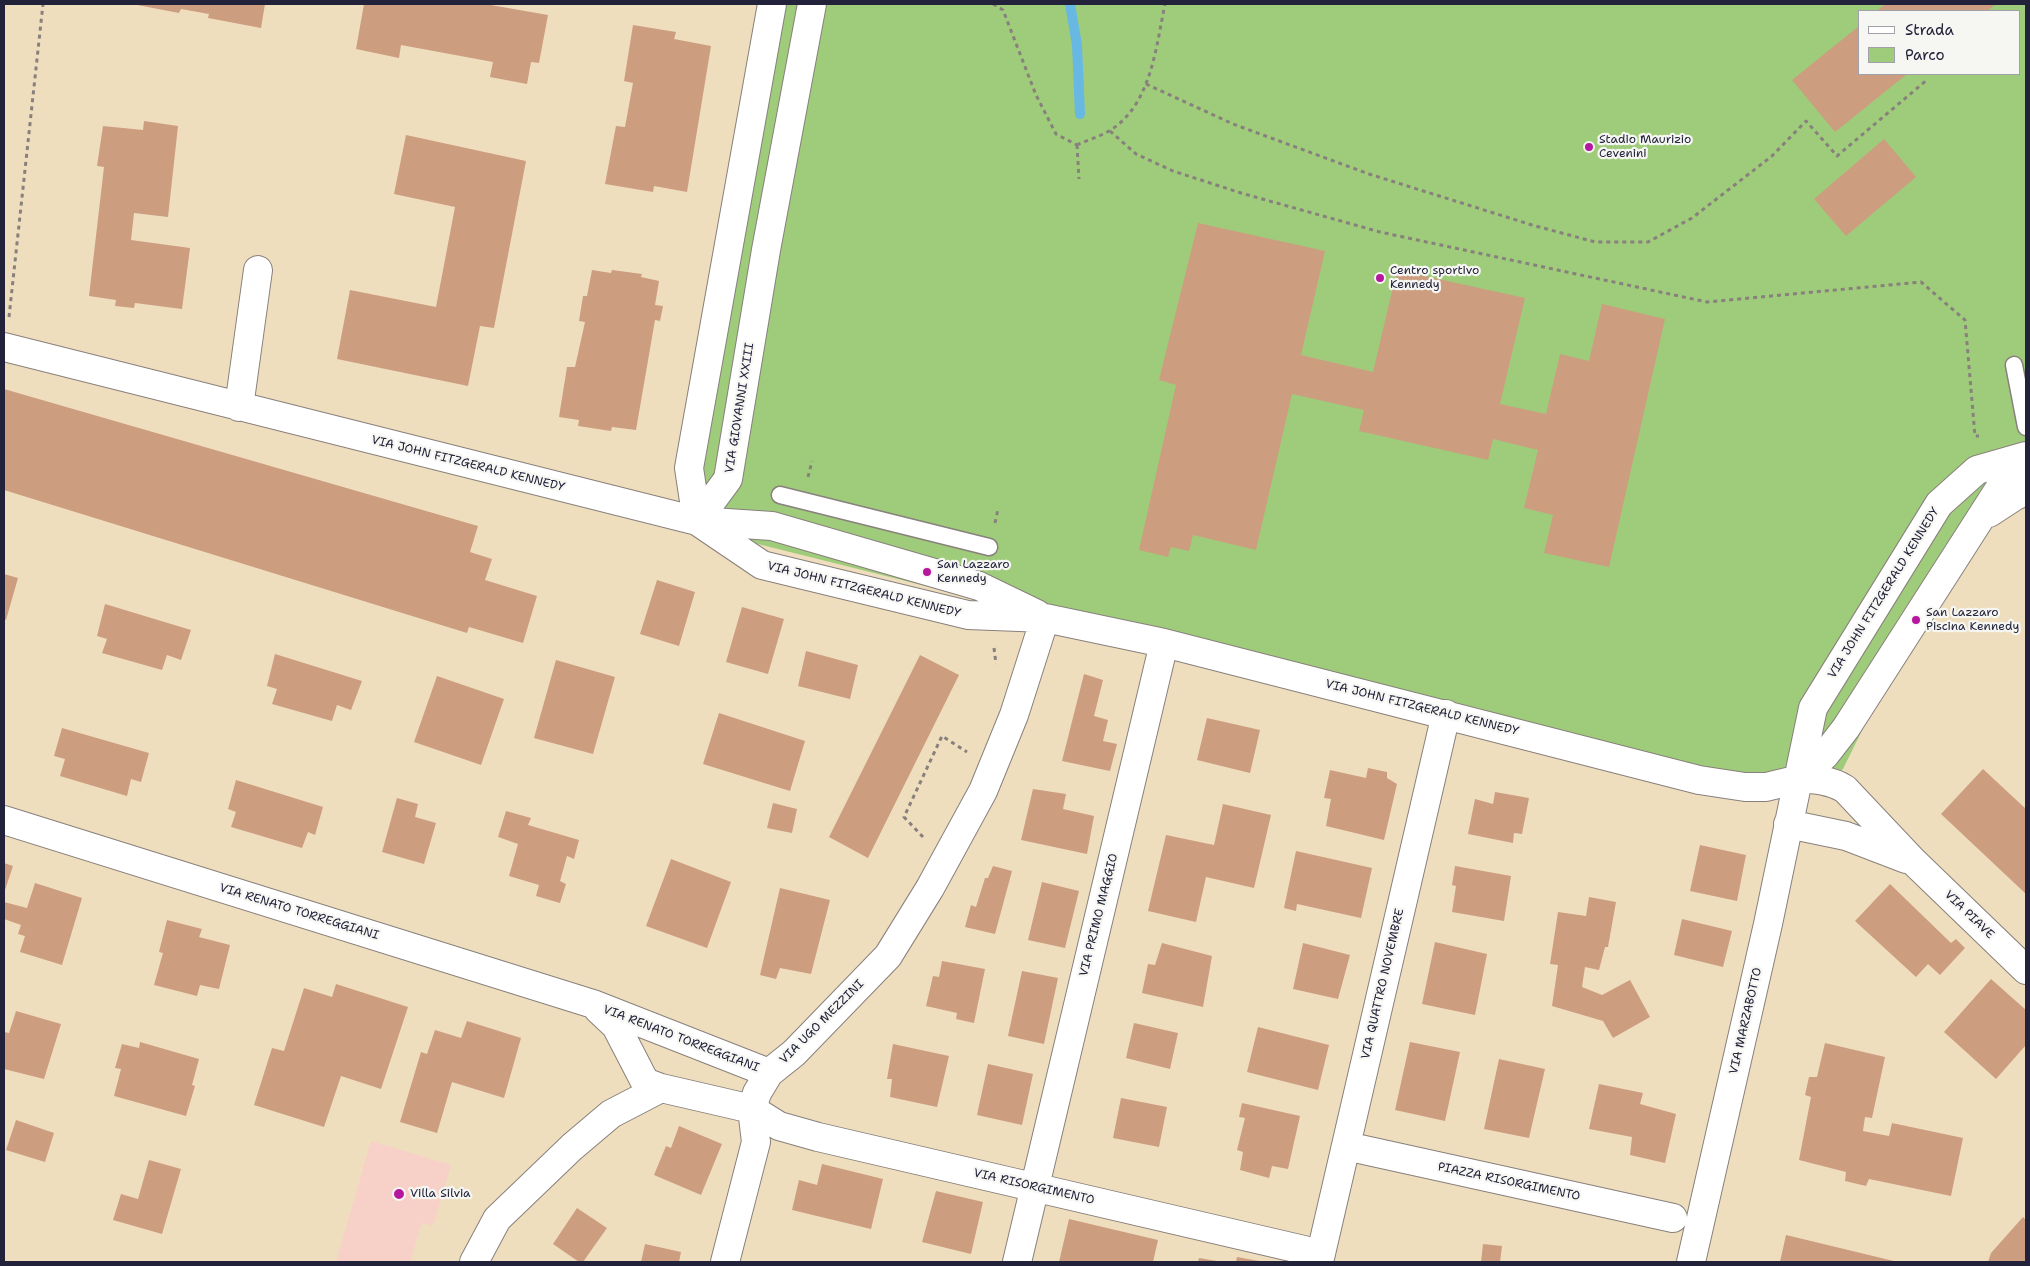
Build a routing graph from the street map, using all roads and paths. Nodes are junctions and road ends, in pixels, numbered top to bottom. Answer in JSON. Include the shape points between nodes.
{"nodes":[{"id":1,"x":43,"y":4,"type":"edge"},
{"id":2,"x":772,"y":4,"type":"edge"},
{"id":3,"x":812,"y":4,"type":"edge"},
{"id":4,"x":993,"y":4,"type":"edge"},
{"id":5,"x":1165,"y":4,"type":"edge"},
{"id":6,"x":1928,"y":79,"type":"dead end"},
{"id":7,"x":1146,"y":84,"type":"junction"},
{"id":8,"x":1110,"y":131,"type":"junction"},
{"id":9,"x":1077,"y":145,"type":"junction"},
{"id":10,"x":1079,"y":179,"type":"dead end"},
{"id":11,"x":258,"y":270,"type":"dead end"},
{"id":12,"x":5,"y":348,"type":"edge"},
{"id":13,"x":2014,"y":365,"type":"dead end"},
{"id":14,"x":240,"y":406,"type":"junction"},
{"id":15,"x":2026,"y":428,"type":"edge"},
{"id":16,"x":1975,"y":436,"type":"dead end"},
{"id":17,"x":2026,"y":456,"type":"edge"},
{"id":18,"x":2026,"y":460,"type":"edge"},
{"id":19,"x":2026,"y":492,"type":"edge"},
{"id":20,"x":780,"y":496,"type":"dead end"},
{"id":21,"x":998,"y":509,"type":"dead end"},
{"id":22,"x":1978,"y":520,"type":"junction"},
{"id":23,"x":697,"y":521,"type":"junction"},
{"id":24,"x":989,"y":547,"type":"joint"},
{"id":25,"x":1045,"y":618,"type":"junction"},
{"id":26,"x":1164,"y":643,"type":"junction"},
{"id":27,"x":987,"y":644,"type":"dead end"},
{"id":28,"x":997,"y":669,"type":"dead end"},
{"id":29,"x":1446,"y":714,"type":"junction"},
{"id":30,"x":970,"y":754,"type":"dead end"},
{"id":31,"x":1799,"y":779,"type":"junction"},
{"id":32,"x":4,"y":820,"type":"edge"},
{"id":33,"x":1788,"y":824,"type":"junction"},
{"id":34,"x":927,"y":841,"type":"dead end"},
{"id":35,"x":1913,"y":861,"type":"junction"},
{"id":36,"x":2026,"y":970,"type":"edge"},
{"id":37,"x":593,"y":1004,"type":"junction"},
{"id":38,"x":769,"y":1073,"type":"junction"},
{"id":39,"x":661,"y":1088,"type":"junction"},
{"id":40,"x":752,"y":1109,"type":"junction"},
{"id":41,"x":1346,"y":1146,"type":"junction"},
{"id":42,"x":1034,"y":1187,"type":"junction"},
{"id":43,"x":1673,"y":1218,"type":"dead end"},
{"id":44,"x":1320,"y":1258,"type":"edge"},
{"id":45,"x":474,"y":1262,"type":"edge"},
{"id":46,"x":725,"y":1262,"type":"edge"},
{"id":47,"x":1017,"y":1262,"type":"edge"},
{"id":48,"x":1691,"y":1262,"type":"edge"}],
"edges":[{"from":1,"to":12,"type":"path"},
{"from":2,"to":23,"type":"street","via":[[689,468]]},
{"from":3,"to":23,"type":"street","name":"VIA GIOVANNI XXIII","via":[[728,479]]},
{"from":4,"to":9,"type":"path","via":[[1003,10],[1036,95],[1056,134]]},
{"from":5,"to":7,"type":"path"},
{"from":6,"to":7,"type":"path","via":[[1837,156],[1806,121],[1772,156],[1692,218],[1648,242],[1595,242],[1378,177],[1232,124]]},
{"from":7,"to":8,"type":"path","via":[[1132,110]]},
{"from":8,"to":9,"type":"path"},
{"from":8,"to":16,"type":"path","via":[[1136,154],[1173,171],[1241,193],[1380,232],[1707,302],[1921,282],[1965,320]]},
{"from":9,"to":10,"type":"path"},
{"from":11,"to":14,"type":"street"},
{"from":12,"to":14,"type":"street","name":"VIA JOHN FITZGERALD KENNEDY"},
{"from":13,"to":15,"type":"lane"},
{"from":14,"to":23,"type":"street","name":"VIA JOHN FITZGERALD KENNEDY"},
{"from":17,"to":31,"type":"street","name":"VIA JOHN FITZGERALD KENNEDY","via":[[1977,470],[1939,504],[1813,708]]},
{"from":18,"to":22,"type":"street","name":"VIA JOHN FITZGERALD KENNEDY","via":[[2001,486]]},
{"from":19,"to":22,"type":"street","name":"VIA JOHN FITZGERALD KENNEDY"},
{"from":20,"to":24,"type":"lane"},
{"from":21,"to":24,"type":"path"},
{"from":22,"to":31,"type":"street","name":"VIA JOHN FITZGERALD KENNEDY","via":[[1846,728],[1825,755]]},
{"from":23,"to":25,"type":"street","name":"VIA JOHN FITZGERALD KENNEDY","via":[[772,526],[979,586]]},
{"from":23,"to":25,"type":"street","name":"VIA JOHN FITZGERALD KENNEDY","via":[[762,565],[968,615]]},
{"from":25,"to":26,"type":"street","name":"VIA JOHN FITZGERALD KENNEDY"},
{"from":25,"to":38,"type":"street","name":"VIA UGO MEZZINI","via":[[1014,715],[983,791],[925,896],[888,956],[794,1053]]},
{"from":26,"to":29,"type":"street","name":"VIA JOHN FITZGERALD KENNEDY"},
{"from":26,"to":42,"type":"street","name":"VIA PRIMO MAGGIO"},
{"from":27,"to":28,"type":"path","via":[[995,648]]},
{"from":29,"to":31,"type":"street","name":"VIA JOHN FITZGERALD KENNEDY","via":[[1699,780],[1766,787]]},
{"from":29,"to":41,"type":"street","name":"VIA QUATTRO NOVEMBRE"},
{"from":30,"to":34,"type":"path","via":[[942,736],[904,817]]},
{"from":31,"to":33,"type":"street","name":"VIA MARZABOTTO"},
{"from":31,"to":35,"type":"street","name":"VIA PIAVE","via":[[1834,782],[1845,789]]},
{"from":32,"to":37,"type":"street","name":"VIA RENATO TORREGGIANI"},
{"from":33,"to":35,"type":"street","name":"VIA PIAVE","via":[[1846,836]]},
{"from":33,"to":48,"type":"street","name":"VIA MARZABOTTO"},
{"from":35,"to":36,"type":"street","name":"VIA PIAVE"},
{"from":37,"to":38,"type":"street","name":"VIA RENATO TORREGGIANI"},
{"from":37,"to":39,"type":"street","name":"VIA RENATO TORREGGIANI","via":[[616,1026],[645,1082]]},
{"from":38,"to":40,"type":"street","name":"VIA UGO MEZZINI"},
{"from":39,"to":40,"type":"street"},
{"from":39,"to":45,"type":"street","via":[[611,1114],[572,1147],[497,1220]]},
{"from":40,"to":42,"type":"street","name":"VIA RISORGIMENTO","via":[[779,1126],[818,1137]]},
{"from":40,"to":46,"type":"street","via":[[756,1142]]},
{"from":41,"to":43,"type":"street","name":"PIAZZA RISORGIMENTO"},
{"from":41,"to":44,"type":"street","name":"VIA QUATTRO NOVEMBRE"},
{"from":42,"to":44,"type":"street","name":"VIA RISORGIMENTO"},
{"from":42,"to":47,"type":"street","name":"VIA PRIMO MAGGIO"}]}
